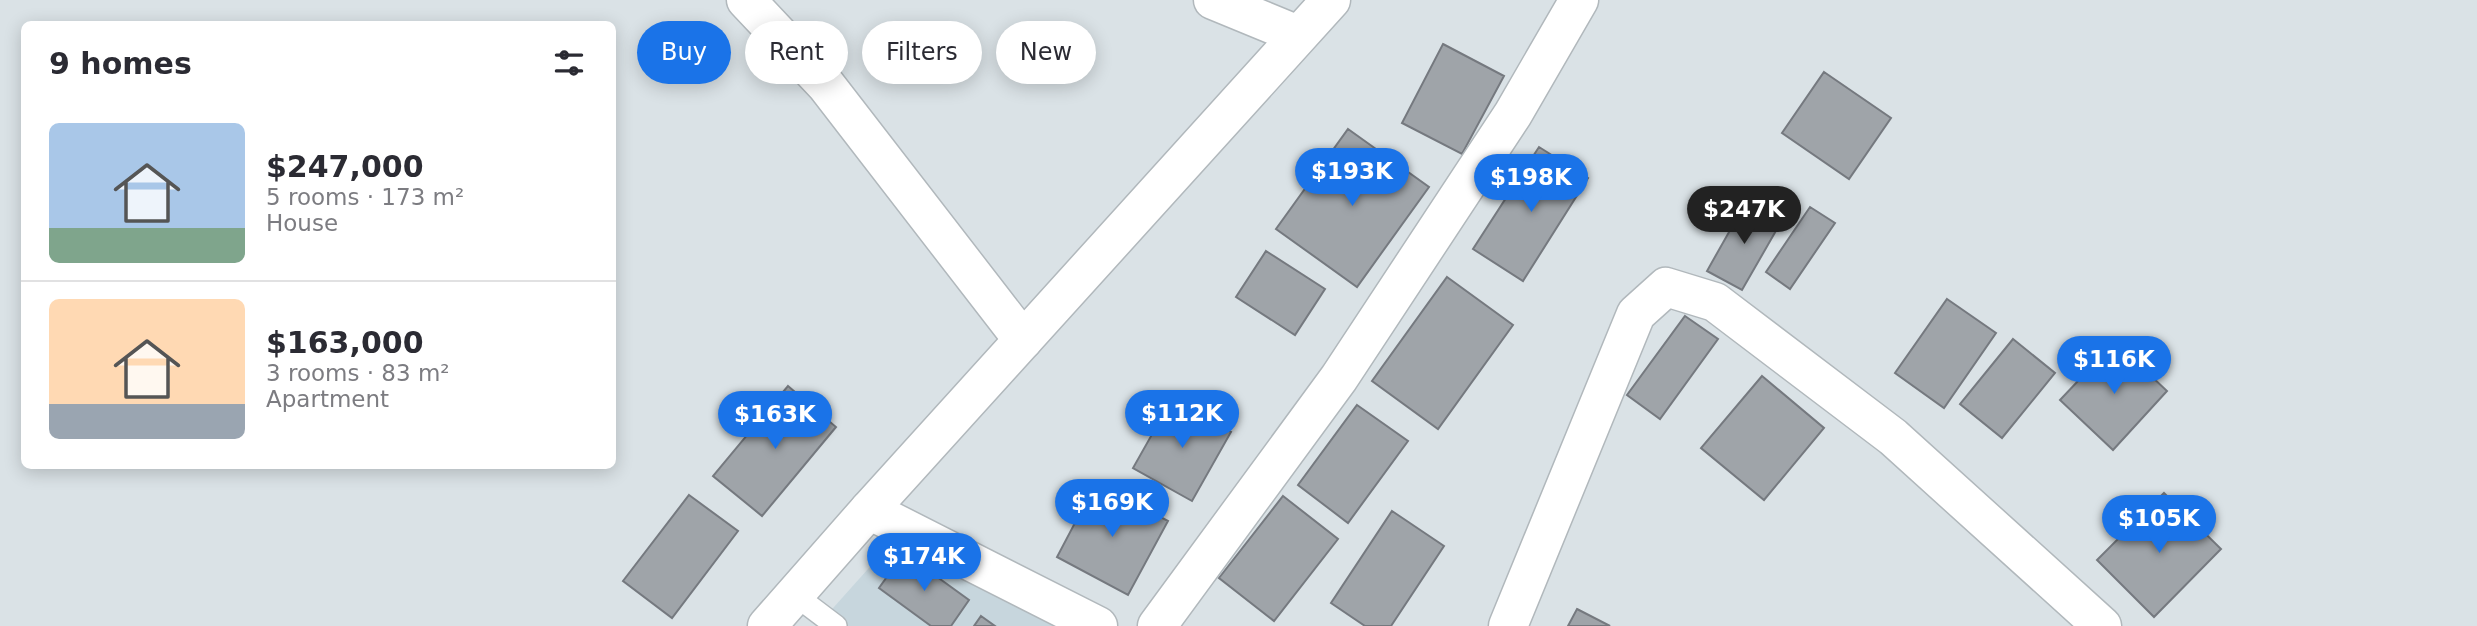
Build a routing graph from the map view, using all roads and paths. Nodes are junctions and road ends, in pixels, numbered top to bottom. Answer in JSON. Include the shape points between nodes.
{"nodes":[{"id":1,"x":746,"y":0,"type":"edge"},
{"id":2,"x":1213,"y":0,"type":"edge"},
{"id":3,"x":1331,"y":0,"type":"edge"},
{"id":4,"x":1579,"y":0,"type":"edge"},
{"id":5,"x":1298,"y":36,"type":"junction"},
{"id":6,"x":1023,"y":340,"type":"junction"},
{"id":7,"x":869,"y":510,"type":"junction"},
{"id":8,"x":795,"y":595,"type":"junction"},
{"id":9,"x":767,"y":626,"type":"edge"},
{"id":10,"x":836,"y":626,"type":"edge"},
{"id":11,"x":1098,"y":626,"type":"edge"},
{"id":12,"x":1157,"y":626,"type":"edge"},
{"id":13,"x":1508,"y":626,"type":"edge"},
{"id":14,"x":2102,"y":626,"type":"edge"}],
"edges":[{"from":1,"to":6,"type":"street","via":[[825,85]]},
{"from":2,"to":5,"type":"street"},
{"from":3,"to":5,"type":"street"},
{"from":4,"to":12,"type":"street","via":[[1513,114],[1339,378]]},
{"from":5,"to":6,"type":"street"},
{"from":6,"to":7,"type":"street"},
{"from":7,"to":8,"type":"street"},
{"from":7,"to":11,"type":"street"},
{"from":8,"to":9,"type":"street"},
{"from":8,"to":10,"type":"lane"},
{"from":13,"to":14,"type":"street","via":[[1636,314],[1665,287],[1716,302],[1882,428]]}]}
